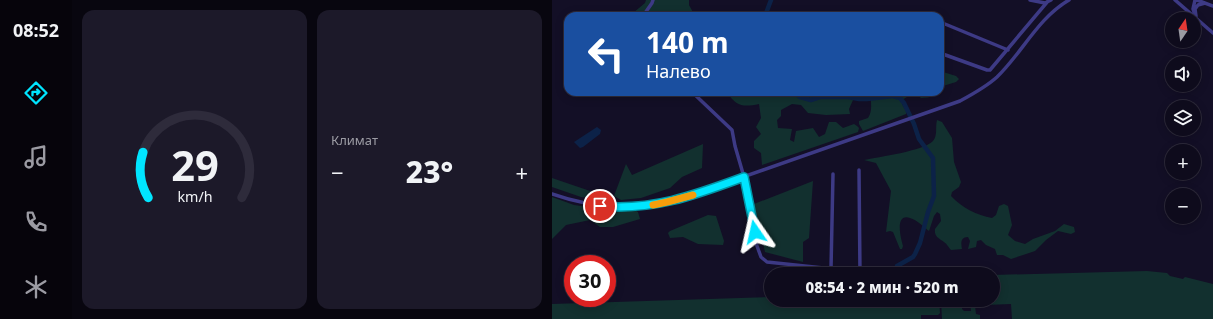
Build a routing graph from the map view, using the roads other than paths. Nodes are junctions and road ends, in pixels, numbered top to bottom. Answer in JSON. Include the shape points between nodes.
{"nodes":[{"id":1,"x":653,"y":0,"type":"edge"},
{"id":2,"x":1030,"y":0,"type":"edge"},
{"id":3,"x":1069,"y":0,"type":"edge"},
{"id":4,"x":1175,"y":0,"type":"edge"},
{"id":5,"x":1181,"y":0,"type":"edge"},
{"id":6,"x":1196,"y":0,"type":"edge"},
{"id":7,"x":1049,"y":1,"type":"edge"},
{"id":8,"x":1205,"y":3,"type":"junction"},
{"id":9,"x":1182,"y":6,"type":"junction"},
{"id":10,"x":1213,"y":6,"type":"edge"},
{"id":11,"x":646,"y":12,"type":"edge"},
{"id":12,"x":1189,"y":12,"type":"edge"},
{"id":13,"x":1194,"y":12,"type":"edge"},
{"id":14,"x":1195,"y":12,"type":"edge"},
{"id":15,"x":1201,"y":22,"type":"edge"},
{"id":16,"x":944,"y":24,"type":"edge"},
{"id":17,"x":1213,"y":33,"type":"edge"},
{"id":18,"x":1008,"y":50,"type":"junction"},
{"id":19,"x":944,"y":54,"type":"edge"},
{"id":20,"x":696,"y":96,"type":"edge"},
{"id":21,"x":859,"y":170,"type":"dead end"},
{"id":22,"x":833,"y":174,"type":"dead end"},
{"id":23,"x":744,"y":177,"type":"junction"},
{"id":24,"x":552,"y":194,"type":"edge"},
{"id":25,"x":813,"y":267,"type":"edge"},
{"id":26,"x":831,"y":267,"type":"edge"},
{"id":27,"x":860,"y":267,"type":"edge"}],
"edges":[{"from":1,"to":11,"type":"street"},
{"from":2,"to":7,"type":"street","via":[[1045,3]]},
{"from":3,"to":23,"type":"street","via":[[1050,15],[1006,67],[981,90],[960,101]]},
{"from":4,"to":9,"type":"street"},
{"from":5,"to":9,"type":"street"},
{"from":6,"to":8,"type":"street"},
{"from":6,"to":13,"type":"street"},
{"from":7,"to":18,"type":"street"},
{"from":8,"to":10,"type":"street"},
{"from":8,"to":14,"type":"street","via":[[1198,5]]},
{"from":9,"to":12,"type":"street"},
{"from":15,"to":17,"type":"street"},
{"from":16,"to":18,"type":"street"},
{"from":18,"to":19,"type":"street","via":[[990,70]]},
{"from":20,"to":23,"type":"street","via":[[732,130],[734,146]]},
{"from":21,"to":27,"type":"street"},
{"from":22,"to":26,"type":"street"},
{"from":23,"to":24,"type":"street","via":[[683,198],[634,207],[584,203]]},
{"from":23,"to":25,"type":"street","via":[[761,257],[767,262]]}]}
